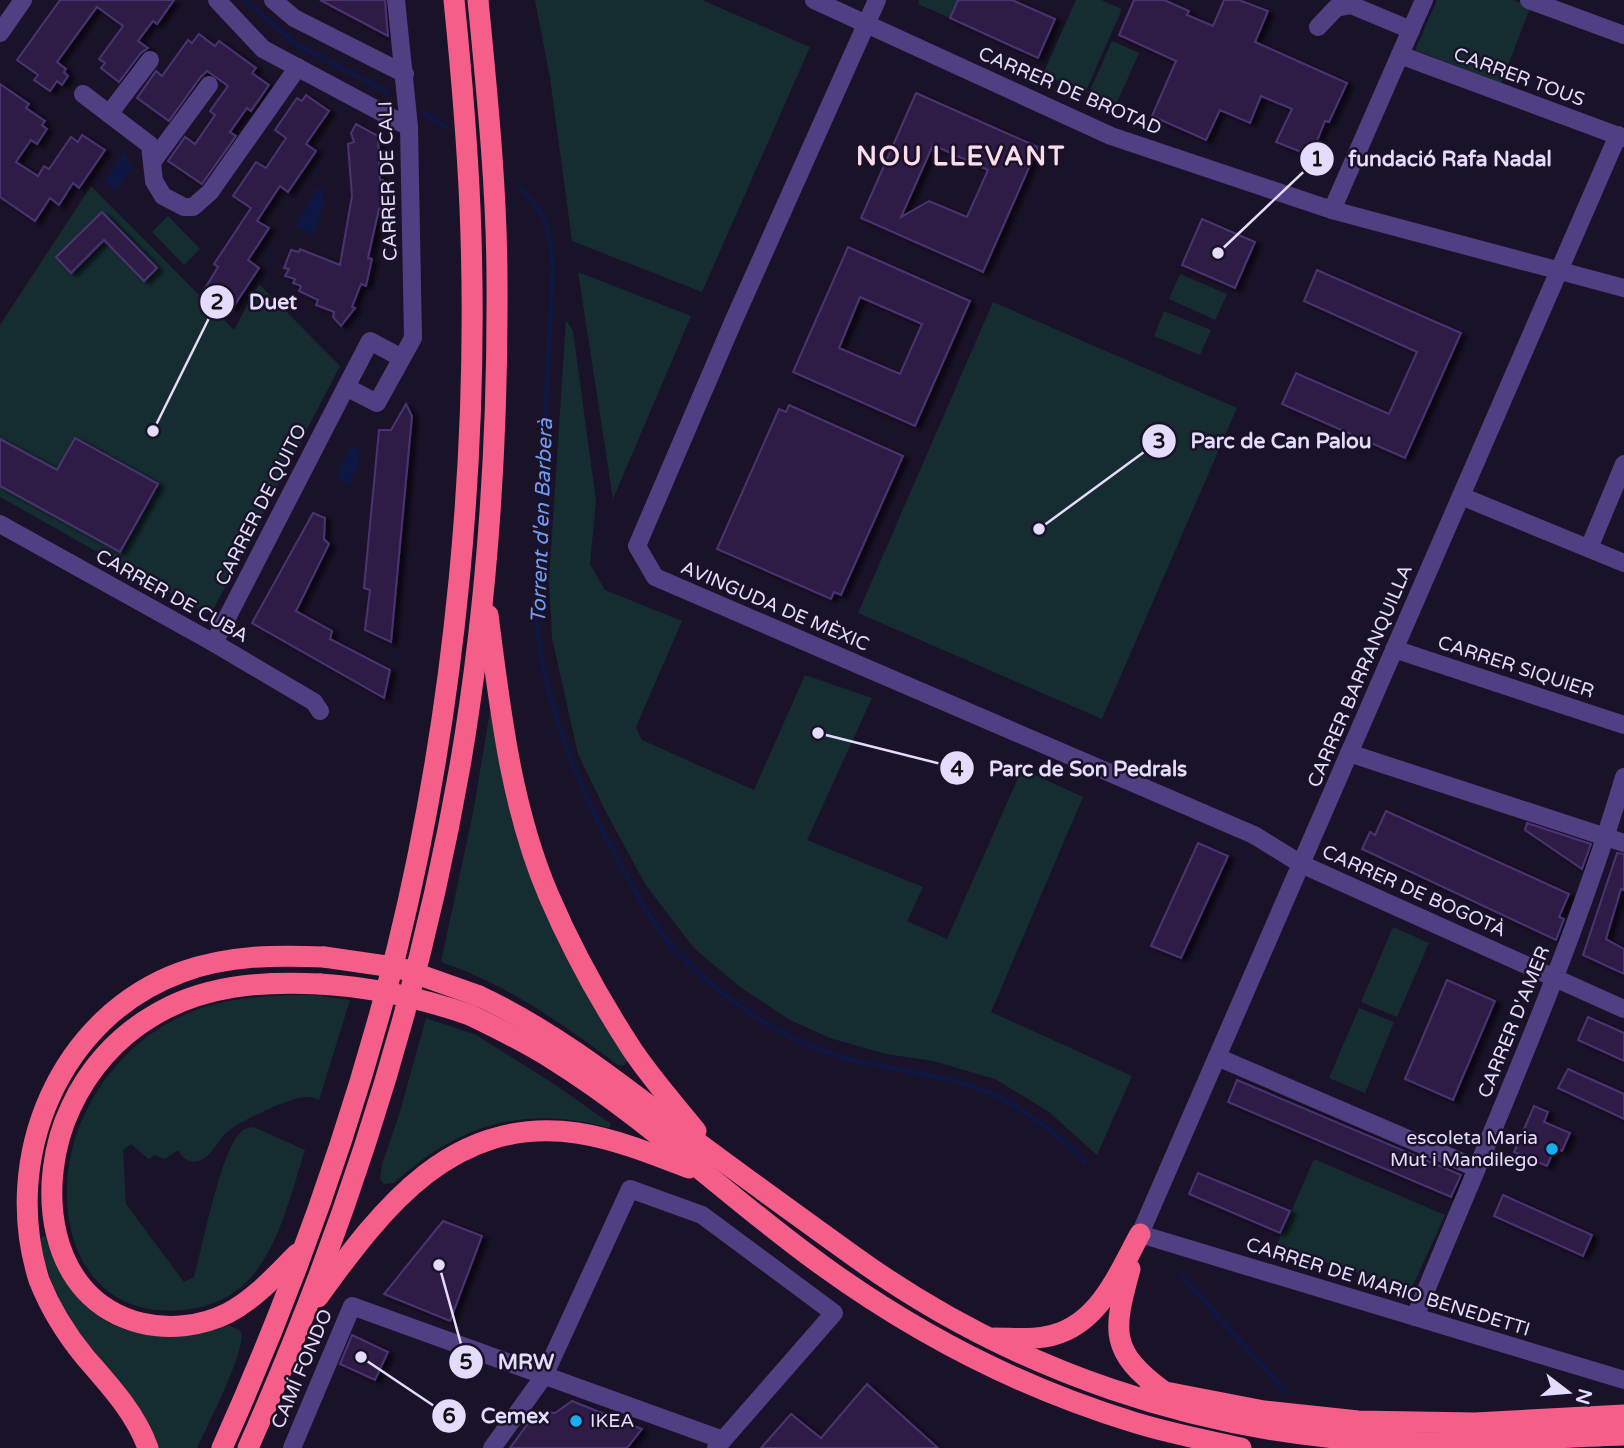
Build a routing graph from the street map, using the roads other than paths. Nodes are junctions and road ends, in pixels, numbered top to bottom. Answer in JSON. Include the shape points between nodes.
{"nodes":[{"id":1,"x":23,"y":0,"type":"edge"},
{"id":2,"x":217,"y":0,"type":"edge"},
{"id":3,"x":273,"y":0,"type":"edge"},
{"id":4,"x":396,"y":0,"type":"edge"},
{"id":5,"x":454,"y":0,"type":"edge"},
{"id":6,"x":478,"y":0,"type":"edge"},
{"id":7,"x":814,"y":0,"type":"edge"},
{"id":8,"x":877,"y":0,"type":"edge"},
{"id":9,"x":1424,"y":0,"type":"edge"},
{"id":10,"x":1530,"y":0,"type":"edge"},
{"id":11,"x":867,"y":24,"type":"junction"},
{"id":12,"x":1318,"y":27,"type":"dead end"},
{"id":13,"x":1411,"y":30,"type":"junction"},
{"id":14,"x":0,"y":33,"type":"edge"},
{"id":15,"x":1624,"y":36,"type":"edge"},
{"id":16,"x":1400,"y":55,"type":"junction"},
{"id":17,"x":150,"y":60,"type":"dead end"},
{"id":18,"x":298,"y":67,"type":"junction"},
{"id":19,"x":405,"y":74,"type":"junction"},
{"id":20,"x":209,"y":85,"type":"dead end"},
{"id":21,"x":83,"y":94,"type":"dead end"},
{"id":22,"x":109,"y":114,"type":"junction"},
{"id":23,"x":409,"y":127,"type":"junction"},
{"id":24,"x":1621,"y":136,"type":"edge"},
{"id":25,"x":153,"y":161,"type":"junction"},
{"id":26,"x":1332,"y":210,"type":"junction"},
{"id":27,"x":1559,"y":271,"type":"junction"},
{"id":28,"x":1624,"y":288,"type":"edge"},
{"id":29,"x":400,"y":357,"type":"junction"},
{"id":30,"x":346,"y":387,"type":"junction"},
{"id":31,"x":1624,"y":464,"type":"edge"},
{"id":32,"x":1461,"y":496,"type":"junction"},
{"id":33,"x":0,"y":524,"type":"edge"},
{"id":34,"x":1589,"y":548,"type":"junction"},
{"id":35,"x":1624,"y":563,"type":"edge"},
{"id":36,"x":483,"y":582,"type":"junction"},
{"id":37,"x":214,"y":643,"type":"junction"},
{"id":38,"x":1394,"y":649,"type":"junction"},
{"id":39,"x":320,"y":710,"type":"dead end"},
{"id":40,"x":1624,"y":725,"type":"edge"},
{"id":41,"x":1349,"y":753,"type":"junction"},
{"id":42,"x":1624,"y":777,"type":"edge"},
{"id":43,"x":1606,"y":837,"type":"junction"},
{"id":44,"x":1624,"y":843,"type":"edge"},
{"id":45,"x":1301,"y":864,"type":"junction"},
{"id":46,"x":1556,"y":978,"type":"junction"},
{"id":47,"x":475,"y":1005,"type":"junction"},
{"id":48,"x":1624,"y":1009,"type":"edge"},
{"id":49,"x":1217,"y":1057,"type":"junction"},
{"id":50,"x":714,"y":1154,"type":"junction"},
{"id":51,"x":1476,"y":1168,"type":"junction"},
{"id":52,"x":711,"y":1177,"type":"junction"},
{"id":53,"x":1140,"y":1234,"type":"junction"},
{"id":54,"x":303,"y":1248,"type":"junction"},
{"id":55,"x":1415,"y":1317,"type":"junction"},
{"id":56,"x":303,"y":1319,"type":"junction"},
{"id":57,"x":988,"y":1338,"type":"junction"},
{"id":58,"x":544,"y":1376,"type":"junction"},
{"id":59,"x":1072,"y":1376,"type":"junction"},
{"id":60,"x":1624,"y":1380,"type":"edge"},
{"id":61,"x":1163,"y":1391,"type":"junction"},
{"id":62,"x":1624,"y":1415,"type":"edge"},
{"id":63,"x":1161,"y":1430,"type":"junction"},
{"id":64,"x":1624,"y":1435,"type":"edge"},
{"id":65,"x":719,"y":1444,"type":"edge"},
{"id":66,"x":148,"y":1448,"type":"edge"},
{"id":67,"x":222,"y":1448,"type":"edge"},
{"id":68,"x":248,"y":1448,"type":"edge"},
{"id":69,"x":292,"y":1448,"type":"edge"},
{"id":70,"x":492,"y":1448,"type":"edge"},
{"id":71,"x":1201,"y":1448,"type":"edge"},
{"id":72,"x":1241,"y":1448,"type":"edge"}],
"edges":[{"from":1,"to":14,"type":"street"},
{"from":2,"to":18,"type":"street","via":[[263,48]]},
{"from":3,"to":19,"type":"street","via":[[294,18]]},
{"from":4,"to":19,"type":"street","name":"CARRER DE CALI"},
{"from":5,"to":54,"type":"highway","via":[[470,209],[471,336],[462,532],[446,686],[397,947],[350,1111]]},
{"from":6,"to":36,"type":"highway","via":[[497,280],[494,424]]},
{"from":7,"to":11,"type":"street","name":"CARRER DE BROTAD"},
{"from":8,"to":11,"type":"street","name":"AVINGUDA DE MÈXIC"},
{"from":9,"to":13,"type":"street"},
{"from":10,"to":15,"type":"street"},
{"from":11,"to":26,"type":"street","name":"CARRER DE BROTAD","via":[[1111,136]]},
{"from":11,"to":45,"type":"street","name":"AVINGUDA DE MÈXIC","via":[[637,546],[655,578],[1254,835]]},
{"from":12,"to":13,"type":"street","via":[[1336,8],[1351,5]]},
{"from":13,"to":16,"type":"street"},
{"from":16,"to":24,"type":"street","name":"CARRER TOUS"},
{"from":16,"to":26,"type":"street"},
{"from":17,"to":22,"type":"street"},
{"from":18,"to":23,"type":"street"},
{"from":18,"to":25,"type":"street","via":[[200,203],[184,207],[163,196],[154,181]]},
{"from":19,"to":23,"type":"street","name":"CARRER DE CALI"},
{"from":20,"to":25,"type":"street"},
{"from":21,"to":22,"type":"street"},
{"from":22,"to":25,"type":"street","via":[[150,145]]},
{"from":23,"to":29,"type":"street","name":"CARRER DE CALI","via":[[412,338]]},
{"from":24,"to":27,"type":"street","name":"CARRER BARRANQUILLA"},
{"from":26,"to":27,"type":"street","name":"CARRER DE BROTAD"},
{"from":27,"to":28,"type":"street","name":"CARRER DE BROTAD"},
{"from":27,"to":32,"type":"street","name":"CARRER BARRANQUILLA"},
{"from":29,"to":30,"type":"street","name":"CARRER DE QUITO","via":[[370,341]]},
{"from":29,"to":30,"type":"street","via":[[377,403]]},
{"from":30,"to":37,"type":"street","name":"CARRER DE QUITO"},
{"from":31,"to":34,"type":"street"},
{"from":32,"to":34,"type":"street"},
{"from":32,"to":38,"type":"street","name":"CARRER BARRANQUILLA"},
{"from":33,"to":37,"type":"street","name":"CARRER DE CUBA"},
{"from":34,"to":35,"type":"street"},
{"from":36,"to":50,"type":"highway","via":[[515,783],[548,894],[575,953],[635,1053]]},
{"from":36,"to":56,"type":"highway","via":[[460,767],[423,942],[360,1162]]},
{"from":37,"to":39,"type":"street","name":"CARRER DE CUBA","via":[[314,702]]},
{"from":38,"to":40,"type":"street","name":"CARRER SIQUIER"},
{"from":38,"to":41,"type":"street","name":"CARRER BARRANQUILLA"},
{"from":41,"to":43,"type":"street"},
{"from":41,"to":45,"type":"street","name":"CARRER BARRANQUILLA"},
{"from":42,"to":43,"type":"street","name":"CARRER D'AMER"},
{"from":43,"to":44,"type":"street"},
{"from":43,"to":46,"type":"street","name":"CARRER D'AMER"},
{"from":45,"to":46,"type":"street","name":"CARRER DE BOGOTÀ"},
{"from":45,"to":49,"type":"street","name":"CARRER BARRANQUILLA"},
{"from":46,"to":48,"type":"street","name":"CARRER DE BOGOTÀ"},
{"from":46,"to":51,"type":"street","name":"CARRER D'AMER"},
{"from":47,"to":50,"type":"highway","via":[[510,1010],[575,1050]]},
{"from":47,"to":52,"type":"highway"},
{"from":47,"to":54,"type":"highway","bridge":true,"via":[[346,986],[263,983],[207,992],[169,1006],[135,1027],[102,1058],[77,1094],[58,1142],[51,1203],[68,1266],[94,1298],[135,1321],[191,1325],[219,1317],[254,1295]]},
{"from":47,"to":66,"type":"highway","bridge":true,"via":[[400,968],[324,957],[262,956],[184,971],[155,984],[124,1003],[86,1037],[39,1114],[25,1186],[27,1223],[34,1264],[62,1325],[127,1407]]},
{"from":49,"to":51,"type":"street"},
{"from":49,"to":53,"type":"street","name":"CARRER BARRANQUILLA"},
{"from":50,"to":57,"type":"highway","via":[[887,1279]]},
{"from":51,"to":55,"type":"street","name":"CARRER D'AMER"},
{"from":52,"to":56,"type":"highway","via":[[578,1133],[520,1133],[482,1142],[447,1159],[402,1193]]},
{"from":52,"to":63,"type":"highway","via":[[821,1265],[934,1338],[1062,1398]]},
{"from":53,"to":55,"type":"street","name":"CARRER DE MARIO BENEDETTI"},
{"from":53,"to":57,"type":"highway","via":[[1101,1304],[1083,1321],[1046,1337]]},
{"from":53,"to":61,"type":"highway","via":[[1124,1294],[1119,1336],[1135,1369]]},
{"from":54,"to":67,"type":"highway"},
{"from":55,"to":60,"type":"street","name":"CARRER DE MARIO BENEDETTI"},
{"from":56,"to":68,"type":"highway"},
{"from":57,"to":59,"type":"highway"},
{"from":58,"to":65,"type":"street"},
{"from":58,"to":65,"type":"street","via":[[630,1189],[702,1214],[834,1314]]},
{"from":58,"to":69,"type":"street","name":"CAMÍ FONDO","via":[[352,1306]]},
{"from":58,"to":70,"type":"street"},
{"from":59,"to":61,"type":"highway"},
{"from":59,"to":64,"type":"highway","via":[[1191,1413],[1313,1436],[1437,1443]]},
{"from":61,"to":62,"type":"highway","via":[[1264,1411],[1358,1421],[1475,1423]]},
{"from":63,"to":71,"type":"highway"},
{"from":63,"to":72,"type":"highway"}]}
